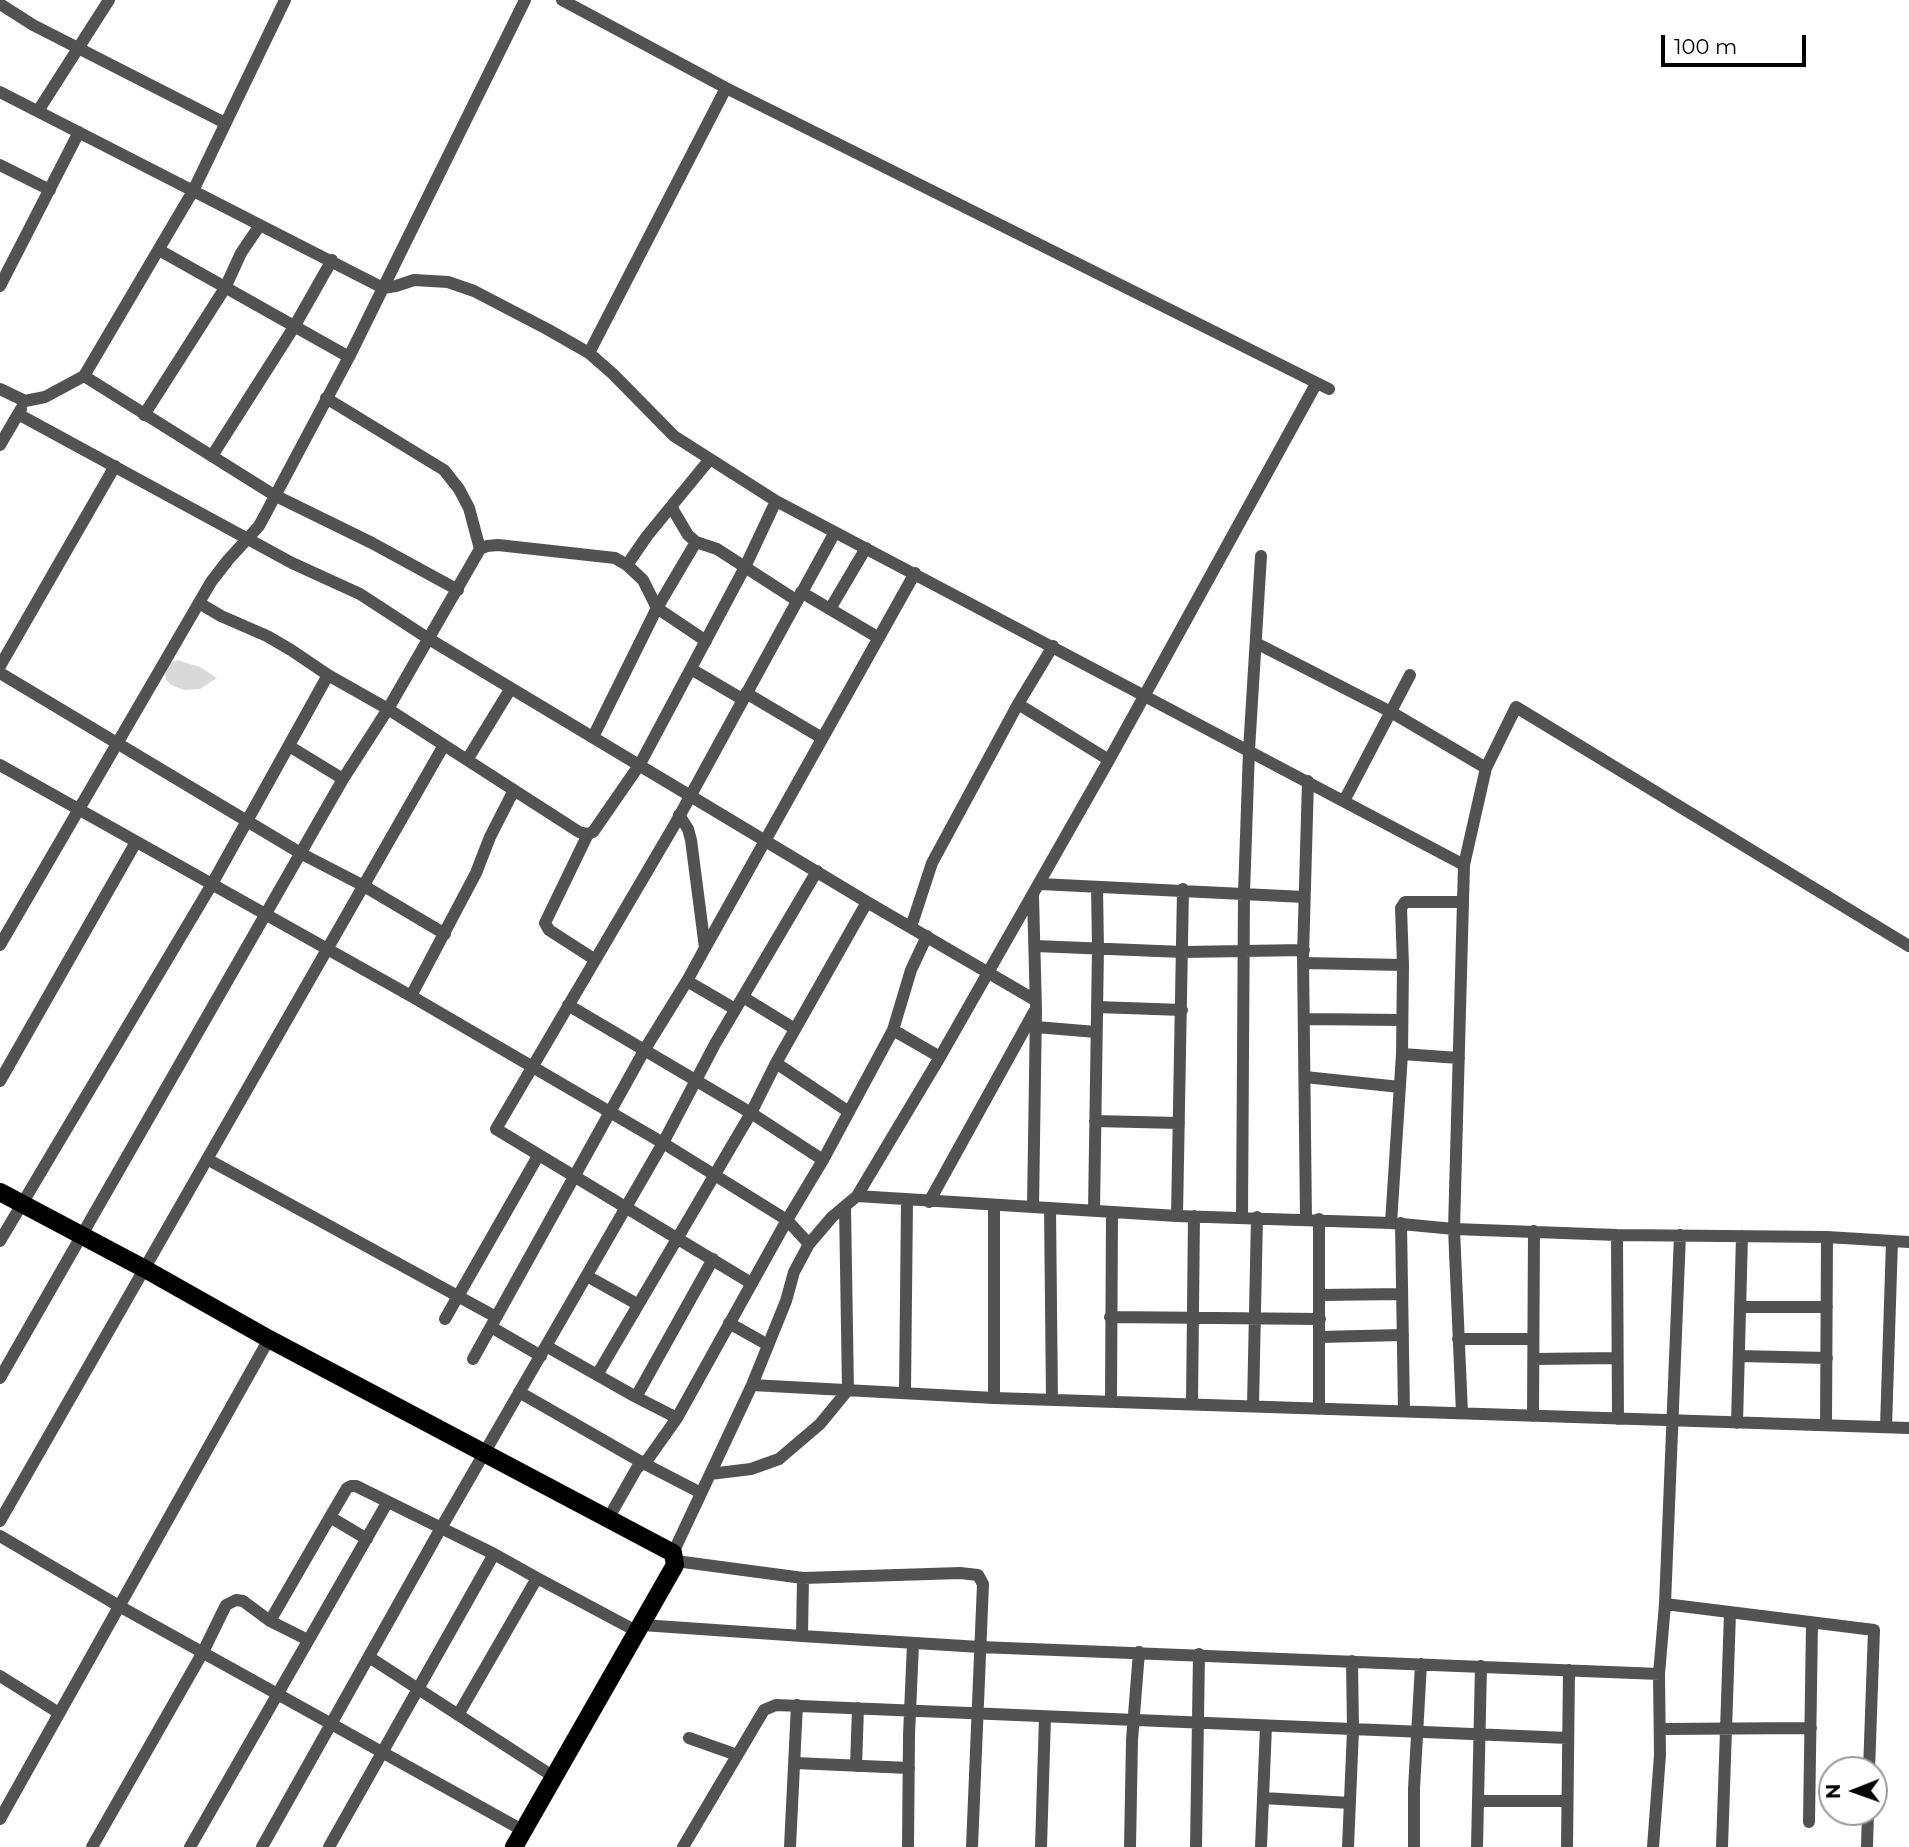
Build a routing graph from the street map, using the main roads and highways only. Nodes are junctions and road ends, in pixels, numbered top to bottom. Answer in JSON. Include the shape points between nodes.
{"nodes":[{"id":1,"x":0,"y":1192,"type":"edge"},
{"id":2,"x":514,"y":1847,"type":"edge"}],
"edges":[{"from":1,"to":2,"type":"main road","via":[[674,1557],[640,1628]]}]}
